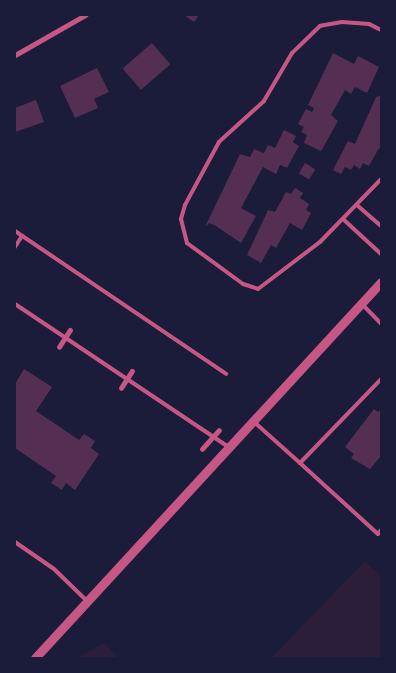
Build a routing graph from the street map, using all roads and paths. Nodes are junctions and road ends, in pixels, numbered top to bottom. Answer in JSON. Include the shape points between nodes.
{"nodes":[{"id":1,"x":85,"y":15,"type":"edge"},
{"id":2,"x":381,"y":30,"type":"edge"},
{"id":3,"x":15,"y":55,"type":"edge"},
{"id":4,"x":381,"y":179,"type":"edge"},
{"id":5,"x":358,"y":206,"type":"junction"},
{"id":6,"x":344,"y":219,"type":"junction"},
{"id":7,"x":381,"y":226,"type":"edge"},
{"id":8,"x":15,"y":231,"type":"edge"},
{"id":9,"x":22,"y":236,"type":"junction"},
{"id":10,"x":15,"y":247,"type":"edge"},
{"id":11,"x":381,"y":254,"type":"edge"},
{"id":12,"x":381,"y":282,"type":"edge"},
{"id":13,"x":15,"y":304,"type":"edge"},
{"id":14,"x":362,"y":304,"type":"junction"},
{"id":15,"x":381,"y":324,"type":"edge"},
{"id":16,"x":70,"y":330,"type":"dead end"},
{"id":17,"x":65,"y":338,"type":"junction"},
{"id":18,"x":59,"y":347,"type":"dead end"},
{"id":19,"x":132,"y":371,"type":"dead end"},
{"id":20,"x":226,"y":374,"type":"dead end"},
{"id":21,"x":381,"y":379,"type":"edge"},
{"id":22,"x":126,"y":380,"type":"junction"},
{"id":23,"x":121,"y":388,"type":"dead end"},
{"id":24,"x":253,"y":421,"type":"junction"},
{"id":25,"x":219,"y":430,"type":"dead end"},
{"id":26,"x":212,"y":438,"type":"junction"},
{"id":27,"x":230,"y":447,"type":"junction"},
{"id":28,"x":202,"y":449,"type":"dead end"},
{"id":29,"x":300,"y":463,"type":"junction"},
{"id":30,"x":381,"y":530,"type":"edge"},
{"id":31,"x":15,"y":542,"type":"edge"},
{"id":32,"x":88,"y":601,"type":"junction"},
{"id":33,"x":35,"y":658,"type":"edge"}],
"edges":[{"from":1,"to":3,"type":"street"},
{"from":2,"to":6,"type":"lane","via":[[369,24],[342,22],[320,26],[292,53],[264,101],[219,142],[185,205],[181,219],[188,243],[243,284],[258,288],[299,259]]},
{"from":4,"to":5,"type":"lane"},
{"from":5,"to":6,"type":"lane"},
{"from":5,"to":7,"type":"lane"},
{"from":6,"to":11,"type":"lane"},
{"from":8,"to":9,"type":"lane"},
{"from":9,"to":10,"type":"lane"},
{"from":9,"to":20,"type":"lane"},
{"from":12,"to":14,"type":"street"},
{"from":13,"to":17,"type":"lane"},
{"from":14,"to":15,"type":"lane"},
{"from":14,"to":24,"type":"street"},
{"from":16,"to":17,"type":"street"},
{"from":17,"to":18,"type":"street"},
{"from":17,"to":22,"type":"lane"},
{"from":19,"to":22,"type":"street"},
{"from":21,"to":29,"type":"lane"},
{"from":22,"to":23,"type":"street"},
{"from":22,"to":26,"type":"lane"},
{"from":24,"to":27,"type":"street"},
{"from":24,"to":29,"type":"lane"},
{"from":25,"to":26,"type":"street"},
{"from":26,"to":27,"type":"lane"},
{"from":26,"to":28,"type":"street"},
{"from":27,"to":32,"type":"street"},
{"from":29,"to":30,"type":"lane","via":[[378,534]]},
{"from":31,"to":32,"type":"lane","via":[[54,569]]},
{"from":32,"to":33,"type":"street"}]}
